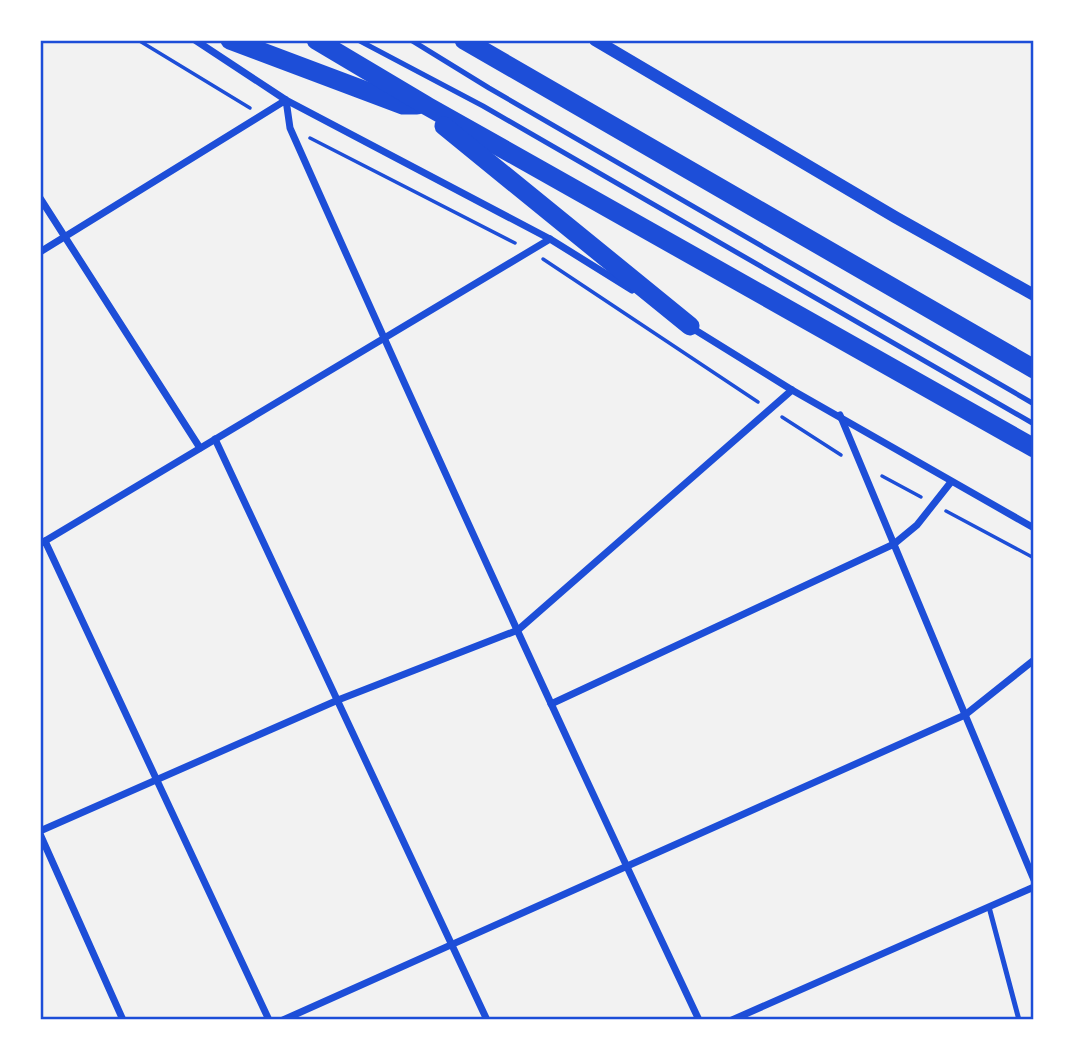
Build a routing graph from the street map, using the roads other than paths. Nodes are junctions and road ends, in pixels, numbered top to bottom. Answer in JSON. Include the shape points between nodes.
{"nodes":[{"id":1,"x":195,"y":40,"type":"edge"},
{"id":2,"x":230,"y":40,"type":"edge"},
{"id":3,"x":316,"y":40,"type":"edge"},
{"id":4,"x":358,"y":40,"type":"edge"},
{"id":5,"x":411,"y":40,"type":"edge"},
{"id":6,"x":464,"y":40,"type":"edge"},
{"id":7,"x":595,"y":40,"type":"edge"},
{"id":8,"x":286,"y":100,"type":"junction"},
{"id":9,"x":427,"y":106,"type":"junction"},
{"id":10,"x":40,"y":198,"type":"edge"},
{"id":11,"x":65,"y":237,"type":"junction"},
{"id":12,"x":550,"y":239,"type":"junction"},
{"id":13,"x":40,"y":253,"type":"edge"},
{"id":14,"x":1034,"y":295,"type":"edge"},
{"id":15,"x":690,"y":326,"type":"junction"},
{"id":16,"x":384,"y":339,"type":"junction"},
{"id":17,"x":1034,"y":369,"type":"edge"},
{"id":18,"x":792,"y":390,"type":"junction"},
{"id":19,"x":1034,"y":404,"type":"edge"},
{"id":20,"x":840,"y":415,"type":"junction"},
{"id":21,"x":1034,"y":424,"type":"edge"},
{"id":22,"x":215,"y":439,"type":"junction"},
{"id":23,"x":1034,"y":448,"type":"edge"},
{"id":24,"x":200,"y":449,"type":"junction"},
{"id":25,"x":951,"y":482,"type":"junction"},
{"id":26,"x":1034,"y":528,"type":"edge"},
{"id":27,"x":43,"y":542,"type":"edge"},
{"id":28,"x":894,"y":544,"type":"junction"},
{"id":29,"x":518,"y":630,"type":"junction"},
{"id":30,"x":1034,"y":660,"type":"edge"},
{"id":31,"x":338,"y":700,"type":"junction"},
{"id":32,"x":551,"y":705,"type":"junction"},
{"id":33,"x":965,"y":715,"type":"junction"},
{"id":34,"x":157,"y":780,"type":"junction"},
{"id":35,"x":40,"y":832,"type":"edge"},
{"id":36,"x":626,"y":866,"type":"junction"},
{"id":37,"x":1034,"y":880,"type":"edge"},
{"id":38,"x":1034,"y":887,"type":"edge"},
{"id":39,"x":989,"y":907,"type":"junction"},
{"id":40,"x":452,"y":944,"type":"junction"},
{"id":41,"x":123,"y":1020,"type":"edge"},
{"id":42,"x":269,"y":1020,"type":"edge"},
{"id":43,"x":283,"y":1020,"type":"edge"},
{"id":44,"x":487,"y":1020,"type":"edge"},
{"id":45,"x":699,"y":1020,"type":"edge"},
{"id":46,"x":732,"y":1020,"type":"edge"},
{"id":47,"x":1019,"y":1020,"type":"edge"}],
"edges":[{"from":1,"to":8,"type":"street"},
{"from":2,"to":9,"type":"highway","via":[[403,105]]},
{"from":3,"to":9,"type":"highway"},
{"from":4,"to":21,"type":"lane","via":[[483,106]]},
{"from":5,"to":19,"type":"lane"},
{"from":6,"to":17,"type":"highway"},
{"from":7,"to":14,"type":"street"},
{"from":8,"to":11,"type":"street"},
{"from":8,"to":12,"type":"street"},
{"from":8,"to":16,"type":"street","via":[[290,128]]},
{"from":9,"to":15,"type":"highway","via":[[439,122]]},
{"from":9,"to":23,"type":"highway"},
{"from":10,"to":11,"type":"street"},
{"from":11,"to":13,"type":"street"},
{"from":11,"to":24,"type":"street"},
{"from":12,"to":15,"type":"street"},
{"from":12,"to":16,"type":"street"},
{"from":15,"to":18,"type":"street"},
{"from":16,"to":22,"type":"street"},
{"from":16,"to":29,"type":"street"},
{"from":18,"to":20,"type":"street"},
{"from":18,"to":29,"type":"street"},
{"from":20,"to":25,"type":"street"},
{"from":20,"to":28,"type":"street"},
{"from":22,"to":24,"type":"street"},
{"from":22,"to":31,"type":"street"},
{"from":24,"to":27,"type":"street"},
{"from":25,"to":26,"type":"street"},
{"from":25,"to":28,"type":"street","via":[[917,525]]},
{"from":27,"to":34,"type":"street"},
{"from":28,"to":32,"type":"street"},
{"from":28,"to":33,"type":"street"},
{"from":29,"to":31,"type":"street"},
{"from":29,"to":32,"type":"street"},
{"from":30,"to":33,"type":"street"},
{"from":31,"to":34,"type":"street"},
{"from":31,"to":40,"type":"street"},
{"from":32,"to":36,"type":"street"},
{"from":33,"to":36,"type":"street"},
{"from":33,"to":37,"type":"street"},
{"from":34,"to":35,"type":"street"},
{"from":34,"to":42,"type":"street"},
{"from":35,"to":41,"type":"street"},
{"from":36,"to":40,"type":"street"},
{"from":36,"to":45,"type":"street"},
{"from":38,"to":39,"type":"street"},
{"from":39,"to":46,"type":"street"},
{"from":39,"to":47,"type":"lane"},
{"from":40,"to":43,"type":"street"},
{"from":40,"to":44,"type":"street"}]}
